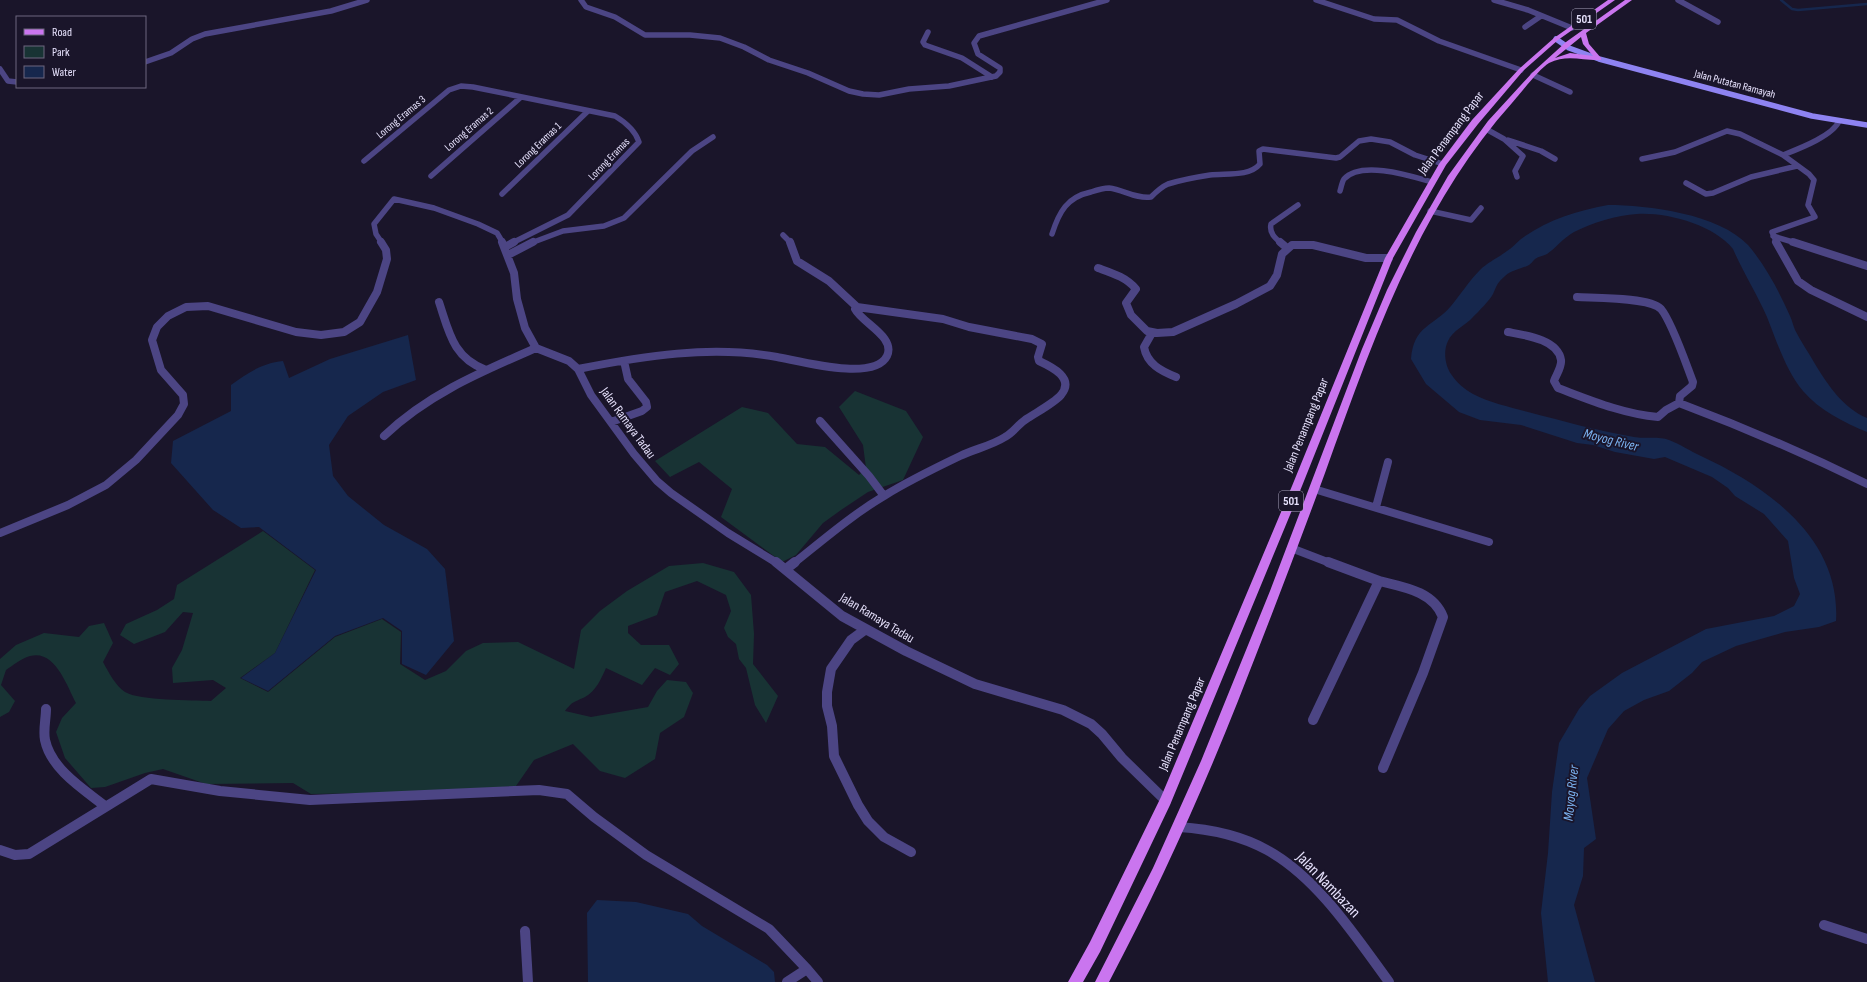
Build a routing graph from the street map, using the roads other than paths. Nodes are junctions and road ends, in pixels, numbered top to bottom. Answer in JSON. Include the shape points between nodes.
{"nodes":[{"id":1,"x":366,"y":0,"type":"edge"},
{"id":2,"x":581,"y":0,"type":"edge"},
{"id":3,"x":1107,"y":0,"type":"edge"},
{"id":4,"x":1316,"y":0,"type":"edge"},
{"id":5,"x":1495,"y":0,"type":"edge"},
{"id":6,"x":1612,"y":0,"type":"edge"},
{"id":7,"x":1629,"y":0,"type":"edge"},
{"id":8,"x":1678,"y":0,"type":"edge"},
{"id":9,"x":1541,"y":16,"type":"junction"},
{"id":10,"x":1718,"y":22,"type":"dead end"},
{"id":11,"x":1525,"y":27,"type":"dead end"},
{"id":12,"x":1572,"y":28,"type":"junction"},
{"id":13,"x":928,"y":32,"type":"dead end"},
{"id":14,"x":1583,"y":32,"type":"junction"},
{"id":15,"x":1556,"y":39,"type":"junction"},
{"id":16,"x":1564,"y":47,"type":"junction"},
{"id":17,"x":1599,"y":59,"type":"junction"},
{"id":18,"x":146,"y":62,"type":"edge"},
{"id":19,"x":1546,"y":62,"type":"junction"},
{"id":20,"x":0,"y":69,"type":"edge"},
{"id":21,"x":1521,"y":70,"type":"junction"},
{"id":22,"x":1533,"y":75,"type":"junction"},
{"id":23,"x":992,"y":77,"type":"junction"},
{"id":24,"x":16,"y":82,"type":"edge"},
{"id":25,"x":452,"y":88,"type":"joint"},
{"id":26,"x":1570,"y":92,"type":"dead end"},
{"id":27,"x":520,"y":98,"type":"junction"},
{"id":28,"x":588,"y":111,"type":"junction"},
{"id":29,"x":1839,"y":120,"type":"junction"},
{"id":30,"x":1867,"y":125,"type":"edge"},
{"id":31,"x":1486,"y":128,"type":"junction"},
{"id":32,"x":713,"y":137,"type":"dead end"},
{"id":33,"x":1504,"y":139,"type":"junction"},
{"id":34,"x":1783,"y":156,"type":"junction"},
{"id":35,"x":1555,"y":159,"type":"dead end"},
{"id":36,"x":1642,"y":159,"type":"dead end"},
{"id":37,"x":364,"y":161,"type":"dead end"},
{"id":38,"x":1443,"y":164,"type":"junction"},
{"id":39,"x":1797,"y":166,"type":"junction"},
{"id":40,"x":431,"y":176,"type":"dead end"},
{"id":41,"x":1518,"y":177,"type":"dead end"},
{"id":42,"x":1432,"y":182,"type":"junction"},
{"id":43,"x":1686,"y":183,"type":"dead end"},
{"id":44,"x":1340,"y":191,"type":"dead end"},
{"id":45,"x":502,"y":194,"type":"dead end"},
{"id":46,"x":1298,"y":205,"type":"dead end"},
{"id":47,"x":1481,"y":208,"type":"dead end"},
{"id":48,"x":1430,"y":211,"type":"junction"},
{"id":49,"x":1052,"y":234,"type":"dead end"},
{"id":50,"x":784,"y":235,"type":"dead end"},
{"id":51,"x":1773,"y":236,"type":"junction"},
{"id":52,"x":505,"y":247,"type":"junction"},
{"id":53,"x":1287,"y":248,"type":"junction"},
{"id":54,"x":508,"y":255,"type":"junction"},
{"id":55,"x":1389,"y":258,"type":"junction"},
{"id":56,"x":1867,"y":266,"type":"edge"},
{"id":57,"x":1098,"y":268,"type":"dead end"},
{"id":58,"x":1577,"y":297,"type":"dead end"},
{"id":59,"x":439,"y":302,"type":"dead end"},
{"id":60,"x":857,"y":307,"type":"junction"},
{"id":61,"x":1867,"y":317,"type":"edge"},
{"id":62,"x":1508,"y":332,"type":"dead end"},
{"id":63,"x":1152,"y":333,"type":"junction"},
{"id":64,"x":536,"y":348,"type":"junction"},
{"id":65,"x":624,"y":361,"type":"junction"},
{"id":66,"x":578,"y":369,"type":"junction"},
{"id":67,"x":486,"y":370,"type":"junction"},
{"id":68,"x":1176,"y":377,"type":"dead end"},
{"id":69,"x":1679,"y":403,"type":"junction"},
{"id":70,"x":820,"y":421,"type":"dead end"},
{"id":71,"x":611,"y":422,"type":"junction"},
{"id":72,"x":384,"y":436,"type":"dead end"},
{"id":73,"x":1388,"y":462,"type":"dead end"},
{"id":74,"x":1867,"y":484,"type":"edge"},
{"id":75,"x":1314,"y":489,"type":"junction"},
{"id":76,"x":884,"y":496,"type":"junction"},
{"id":77,"x":1376,"y":507,"type":"junction"},
{"id":78,"x":0,"y":533,"type":"edge"},
{"id":79,"x":1489,"y":542,"type":"dead end"},
{"id":80,"x":1292,"y":548,"type":"junction"},
{"id":81,"x":786,"y":569,"type":"junction"},
{"id":82,"x":1379,"y":581,"type":"junction"},
{"id":83,"x":866,"y":629,"type":"junction"},
{"id":84,"x":46,"y":709,"type":"dead end"},
{"id":85,"x":1313,"y":720,"type":"dead end"},
{"id":86,"x":1383,"y":768,"type":"dead end"},
{"id":87,"x":1166,"y":801,"type":"junction"},
{"id":88,"x":105,"y":806,"type":"junction"},
{"id":89,"x":1178,"y":827,"type":"junction"},
{"id":90,"x":0,"y":850,"type":"edge"},
{"id":91,"x":911,"y":852,"type":"dead end"},
{"id":92,"x":1824,"y":925,"type":"dead end"},
{"id":93,"x":525,"y":932,"type":"dead end"},
{"id":94,"x":1867,"y":939,"type":"edge"},
{"id":95,"x":807,"y":968,"type":"junction"},
{"id":96,"x":528,"y":982,"type":"edge"},
{"id":97,"x":787,"y":982,"type":"edge"},
{"id":98,"x":818,"y":982,"type":"edge"},
{"id":99,"x":1075,"y":982,"type":"edge"},
{"id":100,"x":1102,"y":982,"type":"edge"},
{"id":101,"x":1389,"y":982,"type":"edge"}],
"edges":[{"from":1,"to":18,"type":"street","via":[[331,11],[205,34],[171,53]]},
{"from":2,"to":23,"type":"street","via":[[586,7],[615,17],[645,35],[720,38],[769,60],[863,94],[879,95],[909,89],[943,87]]},
{"from":3,"to":23,"type":"street","via":[[979,36],[974,43],[978,54],[1000,68],[999,74]]},
{"from":4,"to":21,"type":"street","via":[[1374,19],[1397,20],[1439,41]]},
{"from":5,"to":9,"type":"street"},
{"from":6,"to":12,"type":"main road","name":"Jalan Penampang Papar","number":"501"},
{"from":7,"to":14,"type":"main road","name":"Jalan Penampang Papar","number":"501"},
{"from":8,"to":10,"type":"street"},
{"from":9,"to":11,"type":"street"},
{"from":9,"to":12,"type":"street"},
{"from":12,"to":15,"type":"main road","name":"Jalan Penampang Papar","number":"501"},
{"from":13,"to":23,"type":"street","via":[[923,42],[925,45],[962,58]]},
{"from":14,"to":16,"type":"main road","name":"Jalan Penampang Papar","number":"501"},
{"from":14,"to":17,"type":"main road","via":[[1586,44]]},
{"from":15,"to":16,"type":"main road"},
{"from":15,"to":21,"type":"main road","name":"Jalan Penampang Papar","number":"501"},
{"from":16,"to":17,"type":"main road","name":"Jalan Putatan Ramayah"},
{"from":16,"to":19,"type":"main road","name":"Jalan Penampang Papar","number":"501"},
{"from":17,"to":19,"type":"main road","via":[[1570,55]]},
{"from":17,"to":29,"type":"main road","name":"Jalan Putatan Ramayah","via":[[1812,116]]},
{"from":19,"to":22,"type":"main road","name":"Jalan Penampang Papar","number":"501"},
{"from":20,"to":24,"type":"street","via":[[8,81]]},
{"from":21,"to":38,"type":"main road","name":"Jalan Penampang Papar","number":"501","via":[[1475,122]]},
{"from":22,"to":26,"type":"street"},
{"from":22,"to":31,"type":"main road","name":"Jalan Penampang Papar","number":"501"},
{"from":25,"to":27,"type":"street","name":"Lorong Eramas","via":[[469,86]]},
{"from":25,"to":37,"type":"street","name":"Lorong Eramas 3"},
{"from":27,"to":28,"type":"street","name":"Lorong Eramas"},
{"from":27,"to":40,"type":"street","name":"Lorong Eramas 2"},
{"from":28,"to":45,"type":"street","name":"Lorong Eramas 1"},
{"from":28,"to":52,"type":"street","name":"Lorong Eramas","via":[[620,119],[635,132],[639,142],[568,215]]},
{"from":29,"to":30,"type":"main road","name":"Jalan Putatan Ramayah"},
{"from":29,"to":34,"type":"street","via":[[1837,126],[1811,143]]},
{"from":31,"to":33,"type":"street"},
{"from":31,"to":48,"type":"main road","name":"Jalan Penampang Papar","number":"501","via":[[1467,152]]},
{"from":32,"to":54,"type":"street","via":[[692,151],[616,223],[599,228],[556,232]]},
{"from":33,"to":35,"type":"street","via":[[1541,151]]},
{"from":33,"to":41,"type":"street","via":[[1523,156],[1515,171]]},
{"from":34,"to":36,"type":"street","via":[[1740,134],[1727,131],[1674,152]]},
{"from":34,"to":39,"type":"street"},
{"from":38,"to":42,"type":"main road","name":"Jalan Penampang Papar","number":"501"},
{"from":38,"to":49,"type":"street","via":[[1415,155],[1390,142],[1371,139],[1358,141],[1340,158],[1263,149],[1259,151],[1260,164],[1256,170],[1210,175],[1168,184],[1151,198],[1109,188],[1084,193],[1072,198],[1061,208]]},
{"from":39,"to":43,"type":"street","via":[[1751,177],[1713,193],[1706,194]]},
{"from":39,"to":51,"type":"street","via":[[1814,180],[1808,205],[1815,217],[1772,232]]},
{"from":42,"to":44,"type":"street","via":[[1385,171],[1364,171],[1354,172],[1343,180]]},
{"from":42,"to":55,"type":"main road","name":"Jalan Penampang Papar","number":"501"},
{"from":46,"to":53,"type":"street","via":[[1271,223],[1269,228],[1272,237]]},
{"from":47,"to":48,"type":"street","via":[[1471,220]]},
{"from":48,"to":75,"type":"main road","name":"Jalan Penampang Papar","number":"501","via":[[1413,241],[1376,321]]},
{"from":50,"to":60,"type":"street","via":[[791,243],[797,261],[829,281]]},
{"from":51,"to":56,"type":"street"},
{"from":51,"to":61,"type":"street","via":[[1798,281]]},
{"from":52,"to":54,"type":"street"},
{"from":52,"to":78,"type":"street","via":[[498,233],[478,224],[434,208],[394,199],[374,224],[376,235],[388,257],[383,277],[372,304],[353,328],[335,335],[310,334],[263,324],[216,308],[191,305],[180,308],[161,322],[152,341],[161,372],[175,385],[184,399],[177,416],[129,466],[106,484],[86,496]]},
{"from":53,"to":55,"type":"street","via":[[1304,244],[1366,258]]},
{"from":53,"to":63,"type":"street","via":[[1282,254],[1277,275],[1270,286],[1180,330]]},
{"from":54,"to":64,"type":"street","via":[[514,273],[521,315]]},
{"from":55,"to":87,"type":"main road","name":"Jalan Penampang Papar","number":"501"},
{"from":57,"to":63,"type":"street","via":[[1126,279],[1133,285],[1136,289],[1126,307],[1135,320]]},
{"from":58,"to":69,"type":"street","via":[[1640,300],[1660,308],[1693,382],[1680,396]]},
{"from":59,"to":67,"type":"street","via":[[452,340],[461,357],[477,368]]},
{"from":60,"to":65,"type":"street","via":[[856,312],[888,345],[885,360],[867,368],[839,368],[741,353],[697,353]]},
{"from":60,"to":76,"type":"street","via":[[933,317],[968,327],[1032,339],[1042,344],[1038,357],[1040,361],[1055,368],[1064,380],[1061,394],[1024,420],[1009,435],[960,456]]},
{"from":62,"to":69,"type":"street","via":[[1546,342],[1558,352],[1561,363],[1554,381],[1558,388],[1636,414],[1653,417],[1658,417]]},
{"from":63,"to":68,"type":"street","via":[[1144,347],[1147,357],[1155,365]]},
{"from":64,"to":66,"type":"street","via":[[569,362]]},
{"from":64,"to":67,"type":"street"},
{"from":65,"to":66,"type":"street"},
{"from":65,"to":71,"type":"street","via":[[628,379],[647,404],[642,411]]},
{"from":66,"to":71,"type":"street","name":"Jalan Ramaya Tadau"},
{"from":67,"to":72,"type":"street","via":[[429,399]]},
{"from":69,"to":74,"type":"street","via":[[1719,418]]},
{"from":70,"to":76,"type":"street"},
{"from":71,"to":81,"type":"street","name":"Jalan Ramaya Tadau","via":[[646,469],[671,493]]},
{"from":73,"to":77,"type":"street"},
{"from":75,"to":77,"type":"street"},
{"from":75,"to":80,"type":"main road","name":"Jalan Penampang Papar","number":"501"},
{"from":76,"to":81,"type":"street"},
{"from":77,"to":79,"type":"street"},
{"from":80,"to":82,"type":"street"},
{"from":80,"to":89,"type":"main road","name":"Jalan Penampang Papar","number":"501"},
{"from":81,"to":83,"type":"street","name":"Jalan Ramaya Tadau","via":[[842,616]]},
{"from":82,"to":85,"type":"street"},
{"from":82,"to":86,"type":"street","via":[[1433,600],[1442,609],[1443,617],[1423,673]]},
{"from":83,"to":87,"type":"street","name":"Jalan Ramaya Tadau","via":[[942,670],[975,684],[1063,710],[1092,724]]},
{"from":83,"to":91,"type":"street","via":[[851,640],[831,670],[827,706],[832,726],[834,756],[868,821],[884,837]]},
{"from":84,"to":88,"type":"street","via":[[46,742],[51,754],[74,782]]},
{"from":87,"to":99,"type":"main road","name":"Jalan Penampang Papar","number":"501","via":[[1095,947]]},
{"from":88,"to":90,"type":"street","via":[[28,854],[15,855]]},
{"from":88,"to":95,"type":"street","via":[[151,779],[220,791],[310,800],[539,790],[567,794],[626,841],[674,873],[769,929]]},
{"from":89,"to":100,"type":"main road","name":"Jalan Penampang Papar","number":"501"},
{"from":89,"to":101,"type":"street","name":"Jalan Nambazan","via":[[1216,830],[1256,845],[1278,857],[1302,877],[1325,902]]},
{"from":92,"to":94,"type":"street"},
{"from":93,"to":96,"type":"street"},
{"from":95,"to":97,"type":"street"},
{"from":95,"to":98,"type":"street"}]}
